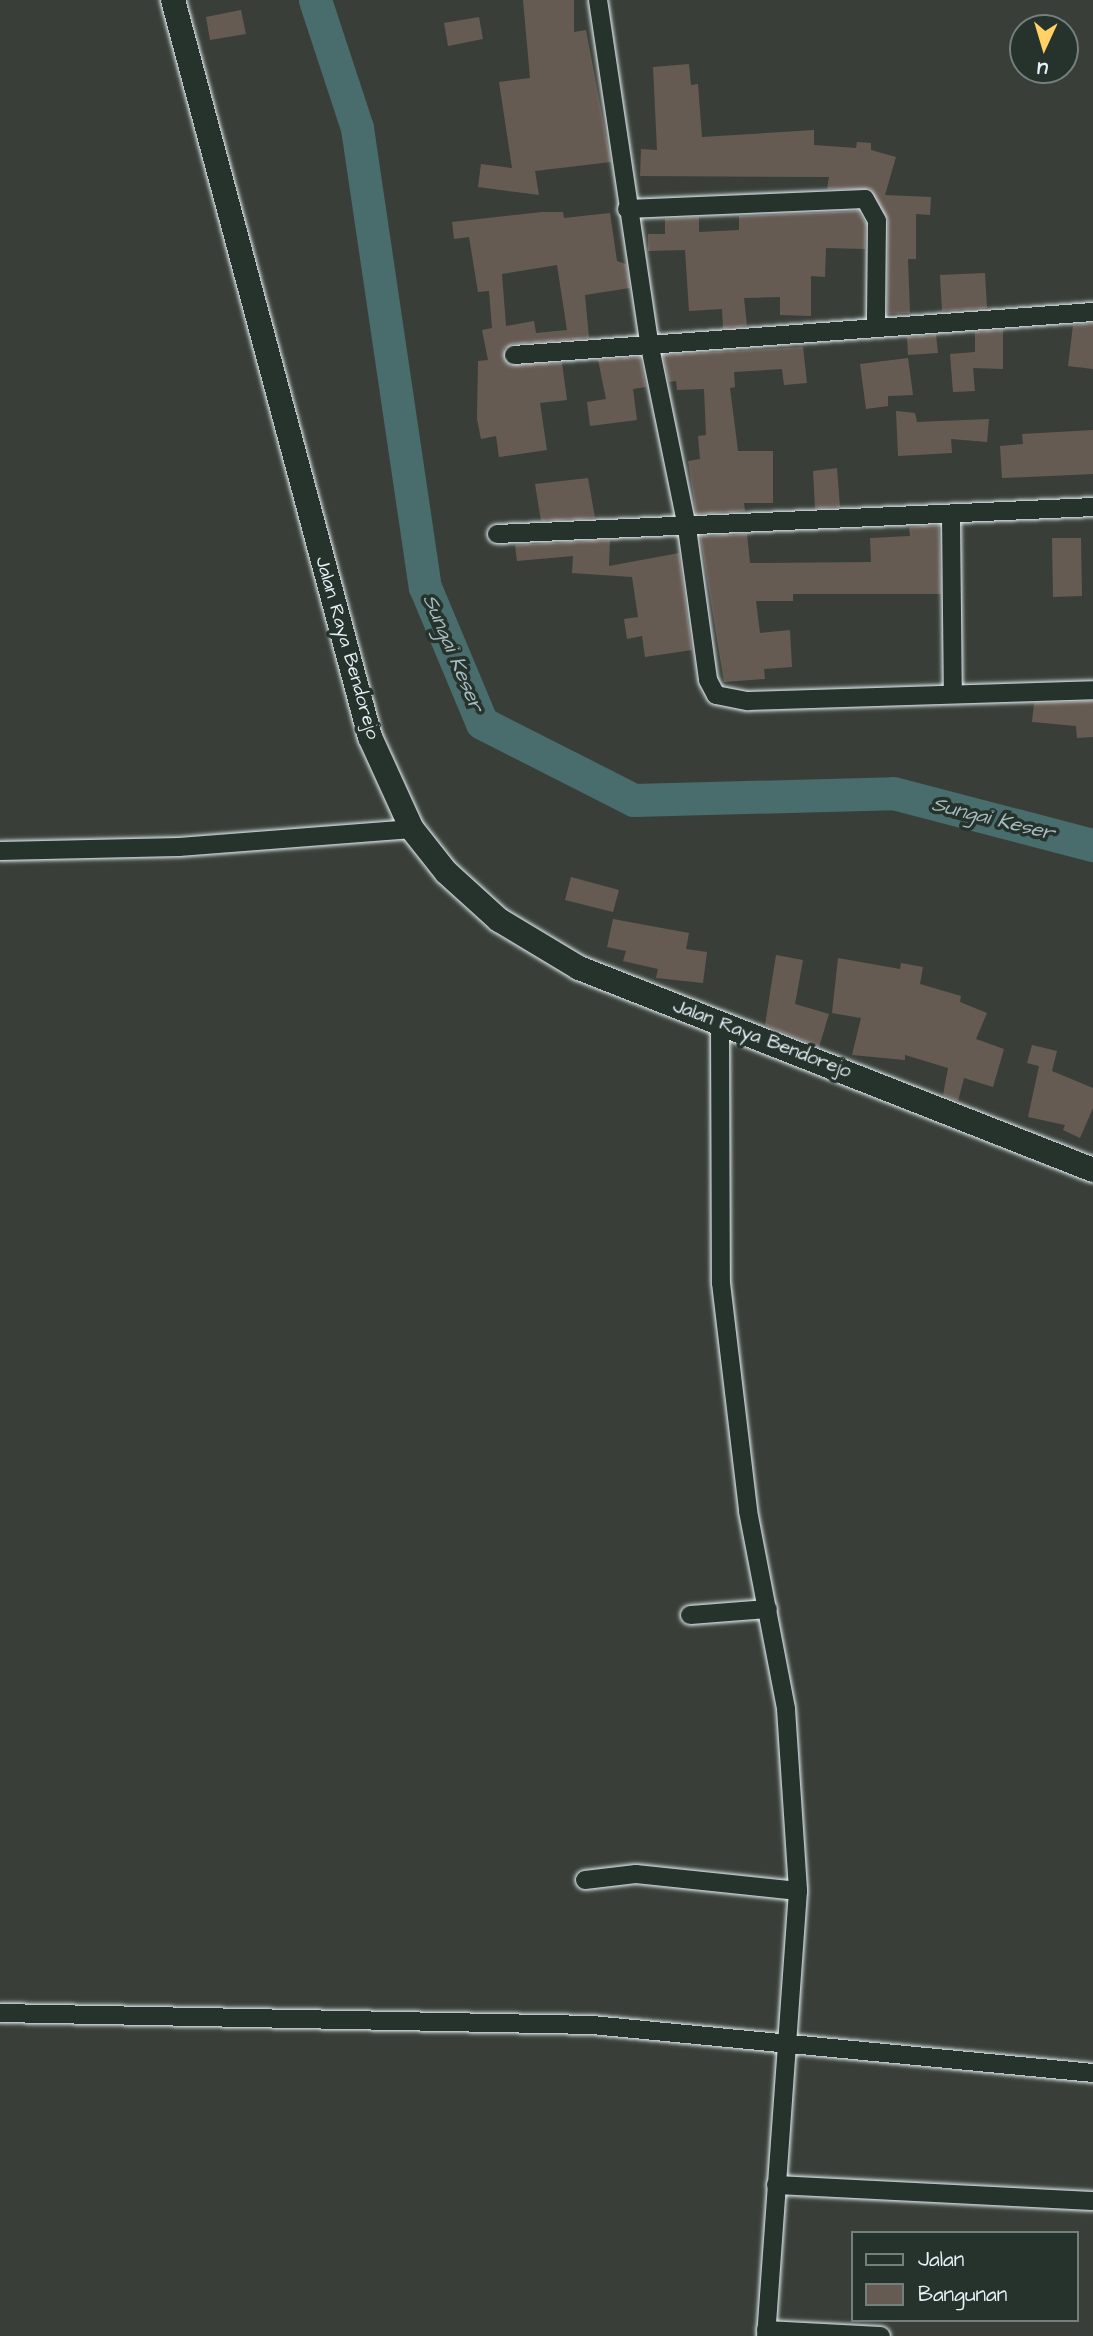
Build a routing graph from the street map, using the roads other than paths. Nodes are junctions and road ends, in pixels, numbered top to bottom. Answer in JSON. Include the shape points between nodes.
{"nodes":[{"id":1,"x":173,"y":0,"type":"edge"},
{"id":2,"x":598,"y":0,"type":"edge"},
{"id":3,"x":627,"y":209,"type":"junction"},
{"id":4,"x":1093,"y":312,"type":"edge"},
{"id":5,"x":876,"y":325,"type":"junction"},
{"id":6,"x":650,"y":347,"type":"junction"},
{"id":7,"x":514,"y":355,"type":"dead end"},
{"id":8,"x":1093,"y":507,"type":"edge"},
{"id":9,"x":951,"y":517,"type":"junction"},
{"id":10,"x":687,"y":528,"type":"junction"},
{"id":11,"x":497,"y":534,"type":"dead end"},
{"id":12,"x":1093,"y":690,"type":"edge"},
{"id":13,"x":953,"y":694,"type":"junction"},
{"id":14,"x":412,"y":829,"type":"junction"},
{"id":15,"x":0,"y":851,"type":"edge"},
{"id":16,"x":720,"y":1023,"type":"junction"},
{"id":17,"x":1093,"y":1170,"type":"edge"},
{"id":18,"x":768,"y":1609,"type":"junction"},
{"id":19,"x":690,"y":1615,"type":"dead end"},
{"id":20,"x":585,"y":1880,"type":"dead end"},
{"id":21,"x":798,"y":1891,"type":"junction"},
{"id":22,"x":0,"y":2013,"type":"edge"},
{"id":23,"x":783,"y":2045,"type":"junction"},
{"id":24,"x":1093,"y":2073,"type":"edge"},
{"id":25,"x":776,"y":2185,"type":"junction"},
{"id":26,"x":1093,"y":2201,"type":"edge"},
{"id":27,"x":766,"y":2333,"type":"edge"},
{"id":28,"x":881,"y":2336,"type":"edge"}],
"edges":[{"from":1,"to":14,"type":"main road","name":"Jalan Raya Bendorejo","via":[[370,737]]},
{"from":2,"to":3,"type":"street"},
{"from":3,"to":5,"type":"street","via":[[865,199],[877,221]]},
{"from":3,"to":6,"type":"street"},
{"from":4,"to":5,"type":"street"},
{"from":5,"to":6,"type":"street"},
{"from":6,"to":7,"type":"street"},
{"from":6,"to":10,"type":"street"},
{"from":8,"to":9,"type":"street"},
{"from":9,"to":10,"type":"street"},
{"from":9,"to":13,"type":"street"},
{"from":10,"to":11,"type":"street"},
{"from":10,"to":13,"type":"street","via":[[708,680],[716,695],[748,701]]},
{"from":12,"to":13,"type":"street"},
{"from":14,"to":15,"type":"street","via":[[179,847]]},
{"from":14,"to":16,"type":"main road","name":"Jalan Raya Bendorejo","via":[[446,872],[499,920],[579,968]]},
{"from":16,"to":17,"type":"main road","name":"Jalan Raya Bendorejo"},
{"from":16,"to":18,"type":"street","via":[[721,1283],[744,1485]]},
{"from":18,"to":19,"type":"street"},
{"from":18,"to":21,"type":"street","via":[[786,1709]]},
{"from":20,"to":21,"type":"street","via":[[636,1874]]},
{"from":21,"to":23,"type":"street"},
{"from":22,"to":23,"type":"street","via":[[593,2025]]},
{"from":23,"to":24,"type":"street"},
{"from":23,"to":25,"type":"street"},
{"from":25,"to":26,"type":"street"},
{"from":25,"to":27,"type":"street"},
{"from":27,"to":28,"type":"street"}]}
